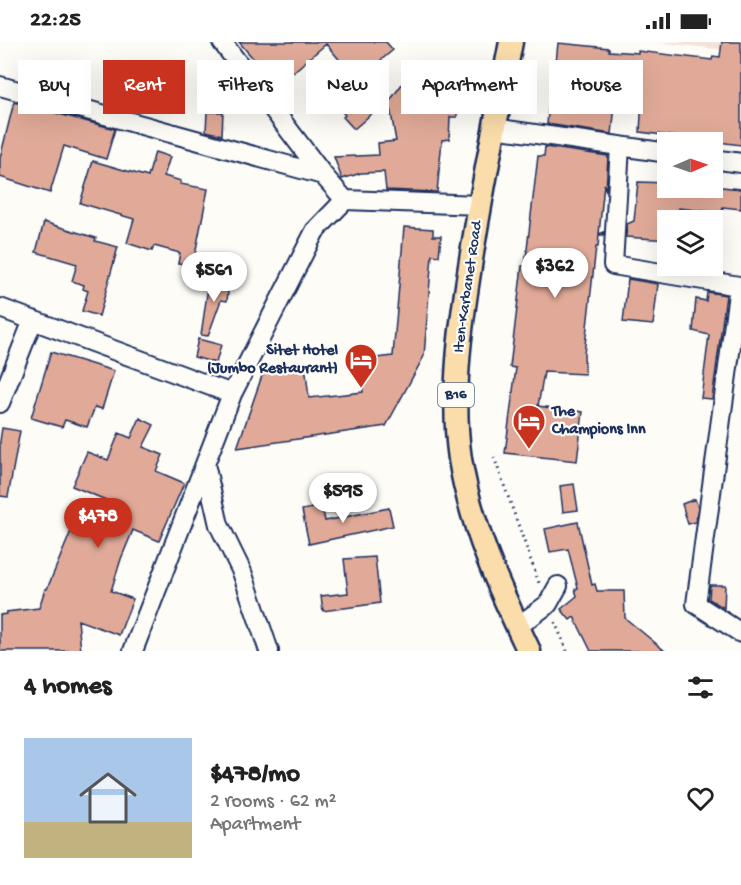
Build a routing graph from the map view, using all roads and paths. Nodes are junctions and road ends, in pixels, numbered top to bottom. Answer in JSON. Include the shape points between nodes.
{"nodes":[{"id":1,"x":222,"y":42,"type":"edge"},
{"id":2,"x":510,"y":42,"type":"edge"},
{"id":3,"x":0,"y":86,"type":"edge"},
{"id":4,"x":494,"y":128,"type":"junction"},
{"id":5,"x":620,"y":146,"type":"junction"},
{"id":6,"x":657,"y":151,"type":"edge"},
{"id":7,"x":723,"y":161,"type":"edge"},
{"id":8,"x":741,"y":163,"type":"edge"},
{"id":9,"x":323,"y":175,"type":"junction"},
{"id":10,"x":345,"y":200,"type":"junction"},
{"id":11,"x":480,"y":205,"type":"junction"},
{"id":12,"x":0,"y":308,"type":"edge"},
{"id":13,"x":33,"y":320,"type":"junction"},
{"id":14,"x":232,"y":394,"type":"junction"},
{"id":15,"x":0,"y":403,"type":"edge"},
{"id":16,"x":494,"y":457,"type":"dead end"},
{"id":17,"x":206,"y":464,"type":"junction"},
{"id":18,"x":558,"y":586,"type":"dead end"},
{"id":19,"x":548,"y":604,"type":"junction"},
{"id":20,"x":518,"y":627,"type":"junction"},
{"id":21,"x":741,"y":633,"type":"edge"},
{"id":22,"x":134,"y":651,"type":"edge"},
{"id":23,"x":268,"y":651,"type":"edge"},
{"id":24,"x":529,"y":651,"type":"edge"},
{"id":25,"x":567,"y":651,"type":"edge"}],
"edges":[{"from":1,"to":9,"type":"street"},
{"from":2,"to":4,"type":"main road","number":"B16"},
{"from":3,"to":9,"type":"street"},
{"from":4,"to":5,"type":"street"},
{"from":4,"to":11,"type":"main road","name":"Iten-Karbanet Road","number":"B16"},
{"from":5,"to":6,"type":"street"},
{"from":5,"to":21,"type":"street","via":[[613,265],[739,286],[696,604]]},
{"from":7,"to":8,"type":"street"},
{"from":9,"to":10,"type":"street"},
{"from":10,"to":11,"type":"street"},
{"from":10,"to":14,"type":"street","via":[[315,231]]},
{"from":11,"to":20,"type":"main road","name":"Iten-Karbanet Road","number":"B16","via":[[463,307],[456,393],[460,458],[472,517]]},
{"from":12,"to":13,"type":"street"},
{"from":13,"to":14,"type":"street"},
{"from":13,"to":15,"type":"street"},
{"from":14,"to":17,"type":"street"},
{"from":16,"to":19,"type":"path"},
{"from":17,"to":22,"type":"street"},
{"from":17,"to":23,"type":"street","via":[[219,525],[242,572]]},
{"from":18,"to":19,"type":"street"},
{"from":19,"to":20,"type":"street"},
{"from":19,"to":25,"type":"path"},
{"from":20,"to":24,"type":"main road","name":"Iten-Karbanet Road","number":"B16"}]}
